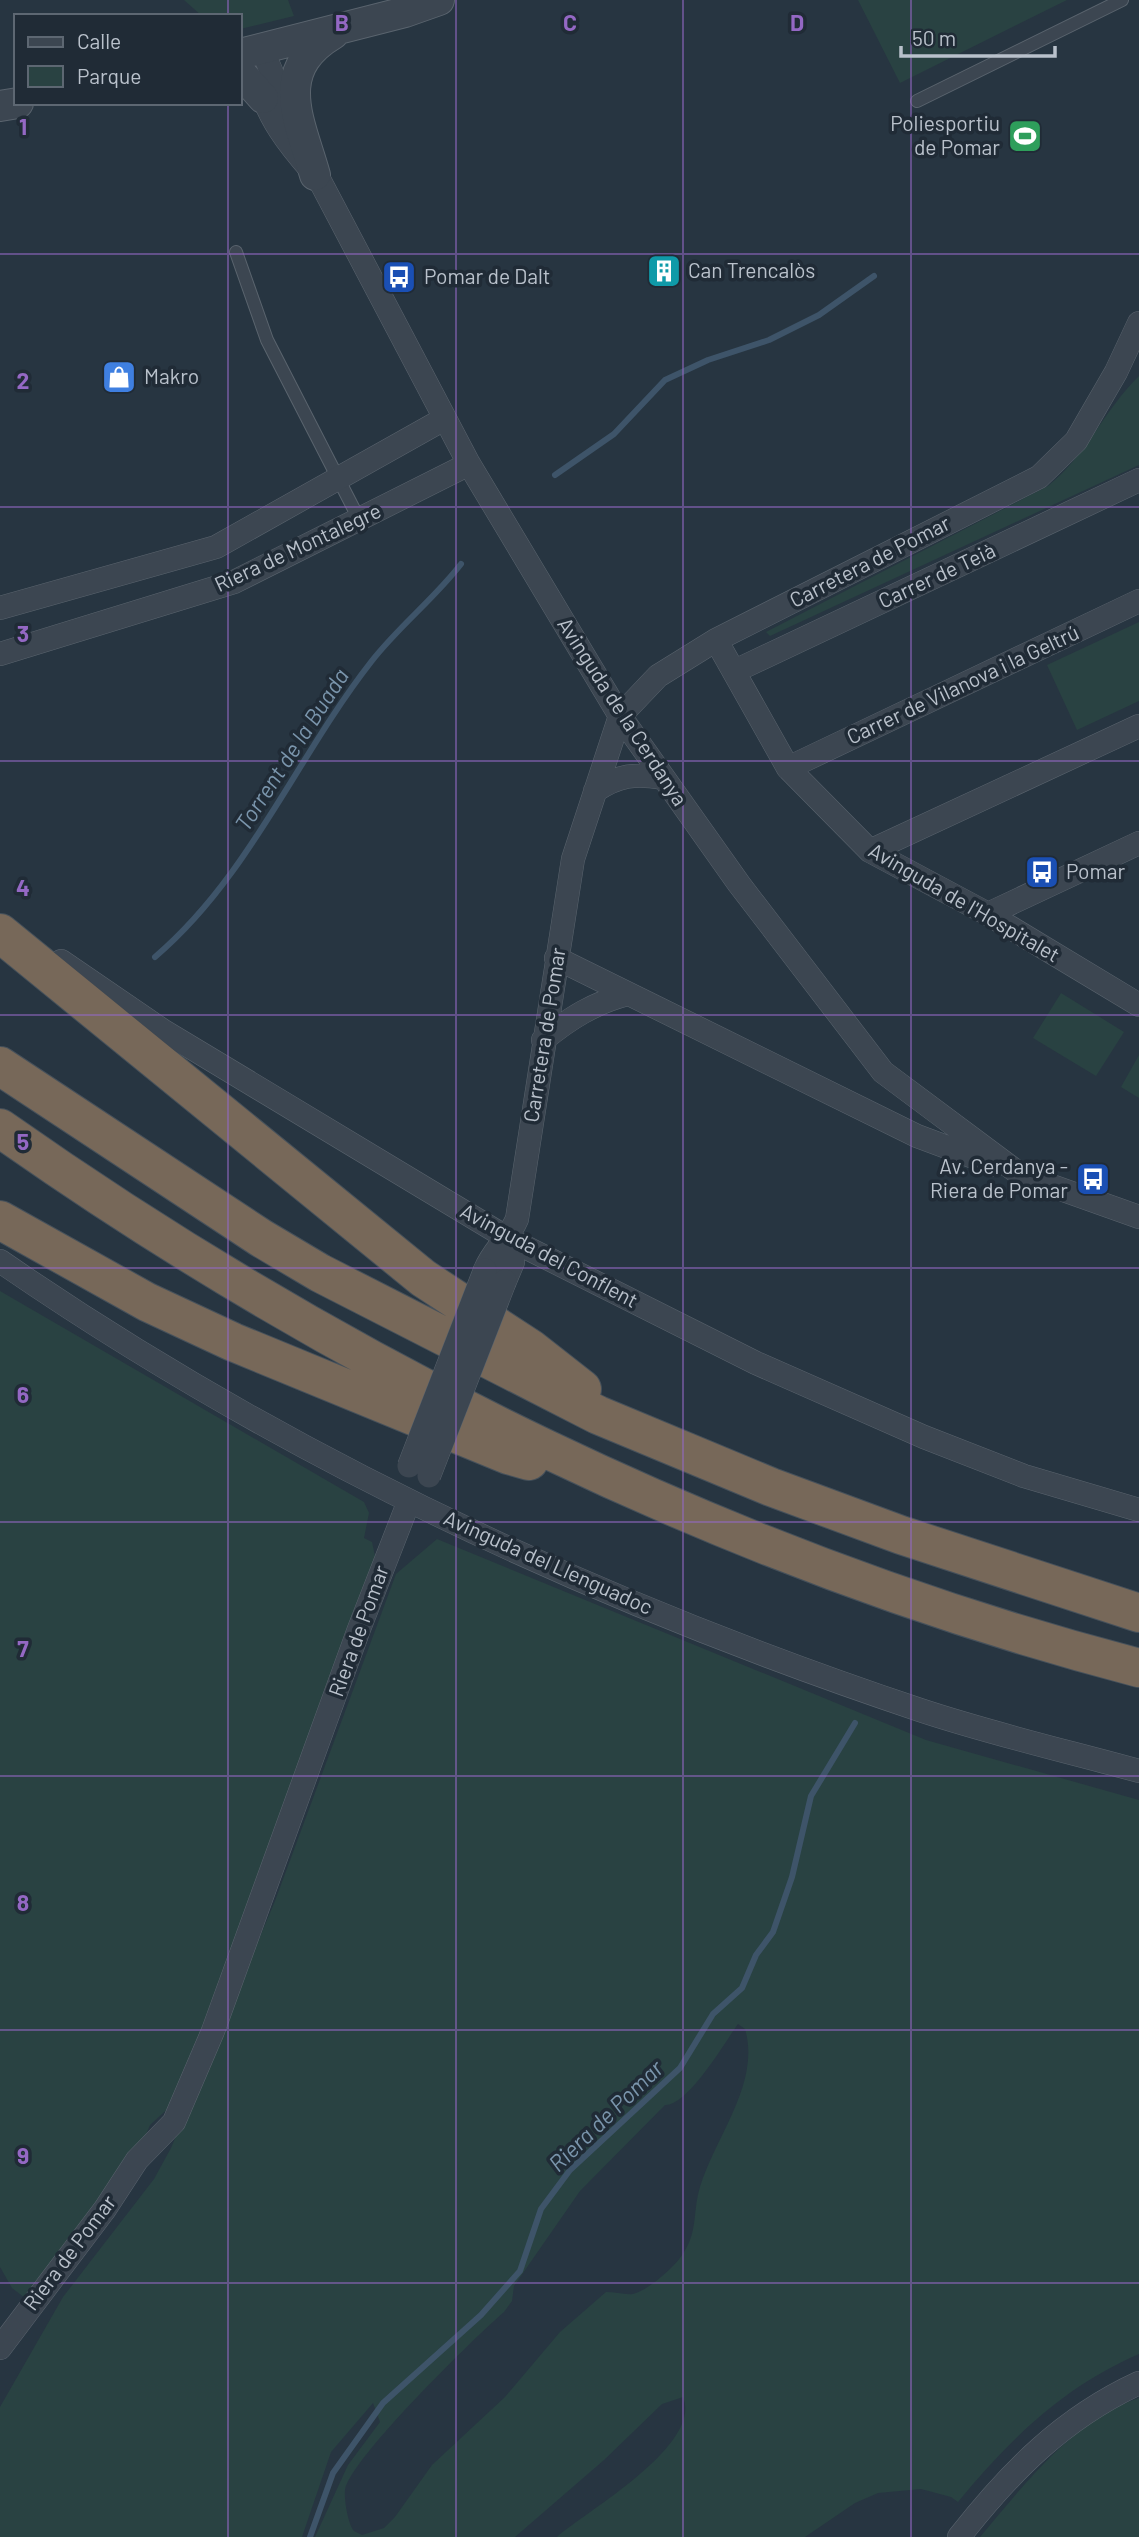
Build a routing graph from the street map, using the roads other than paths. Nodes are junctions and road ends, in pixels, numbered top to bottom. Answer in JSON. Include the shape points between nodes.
{"nodes":[{"id":1,"x":380,"y":0,"type":"edge"},
{"id":2,"x":387,"y":0,"type":"edge"},
{"id":3,"x":439,"y":0,"type":"edge"},
{"id":4,"x":1122,"y":0,"type":"edge"},
{"id":5,"x":346,"y":27,"type":"junction"},
{"id":6,"x":245,"y":46,"type":"edge"},
{"id":7,"x":242,"y":74,"type":"edge"},
{"id":8,"x":263,"y":98,"type":"junction"},
{"id":9,"x":917,"y":101,"type":"dead end"},
{"id":10,"x":315,"y":176,"type":"junction"},
{"id":11,"x":236,"y":252,"type":"dead end"},
{"id":12,"x":1139,"y":323,"type":"edge"},
{"id":13,"x":1139,"y":361,"type":"edge"},
{"id":14,"x":1116,"y":372,"type":"junction"},
{"id":15,"x":444,"y":419,"type":"junction"},
{"id":16,"x":469,"y":464,"type":"junction"},
{"id":17,"x":337,"y":480,"type":"junction"},
{"id":18,"x":1139,"y":480,"type":"edge"},
{"id":19,"x":360,"y":521,"type":"junction"},
{"id":20,"x":1139,"y":601,"type":"edge"},
{"id":21,"x":0,"y":608,"type":"edge"},
{"id":22,"x":716,"y":640,"type":"junction"},
{"id":23,"x":0,"y":654,"type":"edge"},
{"id":24,"x":735,"y":671,"type":"junction"},
{"id":25,"x":620,"y":716,"type":"junction"},
{"id":26,"x":1139,"y":726,"type":"edge"},
{"id":27,"x":788,"y":768,"type":"junction"},
{"id":28,"x":663,"y":778,"type":"junction"},
{"id":29,"x":595,"y":791,"type":"junction"},
{"id":30,"x":1139,"y":843,"type":"edge"},
{"id":31,"x":870,"y":852,"type":"junction"},
{"id":32,"x":988,"y":914,"type":"junction"},
{"id":33,"x":0,"y":919,"type":"edge"},
{"id":34,"x":0,"y":933,"type":"edge"},
{"id":35,"x":556,"y":958,"type":"junction"},
{"id":36,"x":628,"y":994,"type":"junction"},
{"id":37,"x":1139,"y":1005,"type":"edge"},
{"id":38,"x":543,"y":1040,"type":"junction"},
{"id":39,"x":0,"y":1066,"type":"edge"},
{"id":40,"x":0,"y":1128,"type":"edge"},
{"id":41,"x":1021,"y":1175,"type":"junction"},
{"id":42,"x":1139,"y":1217,"type":"edge"},
{"id":43,"x":0,"y":1220,"type":"edge"},
{"id":44,"x":509,"y":1238,"type":"junction"},
{"id":45,"x":0,"y":1261,"type":"edge"},
{"id":46,"x":632,"y":1430,"type":"junction"},
{"id":47,"x":617,"y":1481,"type":"junction"},
{"id":48,"x":408,"y":1500,"type":"junction"},
{"id":49,"x":1139,"y":1510,"type":"edge"},
{"id":50,"x":1139,"y":1613,"type":"edge"},
{"id":51,"x":1139,"y":1668,"type":"edge"},
{"id":52,"x":1139,"y":1770,"type":"edge"},
{"id":53,"x":0,"y":2348,"type":"edge"},
{"id":54,"x":1139,"y":2382,"type":"edge"},
{"id":55,"x":959,"y":2537,"type":"edge"}],
"edges":[{"from":1,"to":6,"type":"street"},
{"from":2,"to":6,"type":"street"},
{"from":3,"to":5,"type":"street"},
{"from":4,"to":9,"type":"lane"},
{"from":5,"to":6,"type":"street"},
{"from":5,"to":10,"type":"street","via":[[311,51],[296,73],[297,114]]},
{"from":6,"to":8,"type":"street","name":"Avinguda de la Cerdanya"},
{"from":6,"to":10,"type":"street","name":"Avinguda de la Cerdanya"},
{"from":7,"to":8,"type":"street"},
{"from":8,"to":10,"type":"street","name":"Avinguda de la Cerdanya","via":[[290,146]]},
{"from":10,"to":15,"type":"street","name":"Avinguda de la Cerdanya"},
{"from":11,"to":17,"type":"lane","via":[[267,340]]},
{"from":12,"to":14,"type":"street","name":"Carretera de Pomar"},
{"from":13,"to":14,"type":"street"},
{"from":14,"to":22,"type":"street","name":"Carretera de Pomar","via":[[1076,441],[1039,477]]},
{"from":15,"to":16,"type":"street","name":"Avinguda de la Cerdanya"},
{"from":15,"to":17,"type":"street","name":"Riera de Montalegre"},
{"from":16,"to":19,"type":"street","name":"Riera de Montalegre"},
{"from":16,"to":25,"type":"street","name":"Avinguda de la Cerdanya"},
{"from":17,"to":19,"type":"lane"},
{"from":17,"to":21,"type":"street","name":"Riera de Montalegre","via":[[216,547]]},
{"from":18,"to":24,"type":"street","name":"Carrer de Teià"},
{"from":19,"to":23,"type":"street","name":"Riera de Montalegre","via":[[234,582]]},
{"from":20,"to":27,"type":"street","name":"Carrer de Vilanova i la Geltrú"},
{"from":22,"to":24,"type":"street","name":"Avinguda de l'Hospitalet"},
{"from":22,"to":25,"type":"street","name":"Carretera de Pomar","via":[[658,677]]},
{"from":24,"to":27,"type":"street","name":"Avinguda de l'Hospitalet"},
{"from":25,"to":28,"type":"street","name":"Avinguda de la Cerdanya"},
{"from":25,"to":29,"type":"street","name":"Carretera de Pomar"},
{"from":26,"to":31,"type":"street"},
{"from":27,"to":31,"type":"street","name":"Avinguda de l'Hospitalet"},
{"from":28,"to":29,"type":"street","via":[[621,776]]},
{"from":28,"to":41,"type":"street","name":"Avinguda de la Cerdanya","via":[[883,1072]]},
{"from":29,"to":35,"type":"street","name":"Carretera de Pomar","via":[[573,859]]},
{"from":30,"to":32,"type":"street"},
{"from":31,"to":32,"type":"street","name":"Avinguda de l'Hospitalet"},
{"from":32,"to":37,"type":"street","name":"Avinguda de l'Hospitalet"},
{"from":33,"to":44,"type":"street","name":"Avinguda del Conflent","via":[[162,1030]]},
{"from":34,"to":46,"type":"highway","via":[[423,1279],[531,1349]]},
{"from":35,"to":36,"type":"street","name":"Avinguda de la Cerdanya"},
{"from":35,"to":38,"type":"street","name":"Carretera de Pomar"},
{"from":36,"to":38,"type":"street","via":[[574,1015]]},
{"from":36,"to":41,"type":"street","name":"Avinguda de la Cerdanya","via":[[917,1136]]},
{"from":38,"to":44,"type":"street","name":"Carretera de Pomar","via":[[517,1219]]},
{"from":39,"to":46,"type":"highway","via":[[320,1273]]},
{"from":40,"to":47,"type":"highway","via":[[292,1317]]},
{"from":41,"to":42,"type":"street","name":"Avinguda de la Cerdanya"},
{"from":43,"to":47,"type":"highway","via":[[147,1302],[233,1342],[508,1455]]},
{"from":44,"to":48,"type":"street","name":"Carretera de Pomar","bridge":true,"via":[[493,1252],[495,1275]]},
{"from":44,"to":49,"type":"street","name":"Avinguda del Conflent","via":[[756,1363],[923,1437],[1024,1476]]},
{"from":45,"to":48,"type":"street","name":"Avinguda del Llenguadoc","via":[[208,1393]]},
{"from":46,"to":50,"type":"highway","via":[[901,1535]]},
{"from":47,"to":51,"type":"highway","via":[[803,1560]]},
{"from":48,"to":52,"type":"street","name":"Avinguda del Llenguadoc","via":[[649,1610],[909,1706]]},
{"from":48,"to":53,"type":"street","name":"Riera de Pomar","via":[[213,2031],[174,2122],[137,2160]]},
{"from":54,"to":55,"type":"street","via":[[1089,2408],[1045,2442]]}]}
